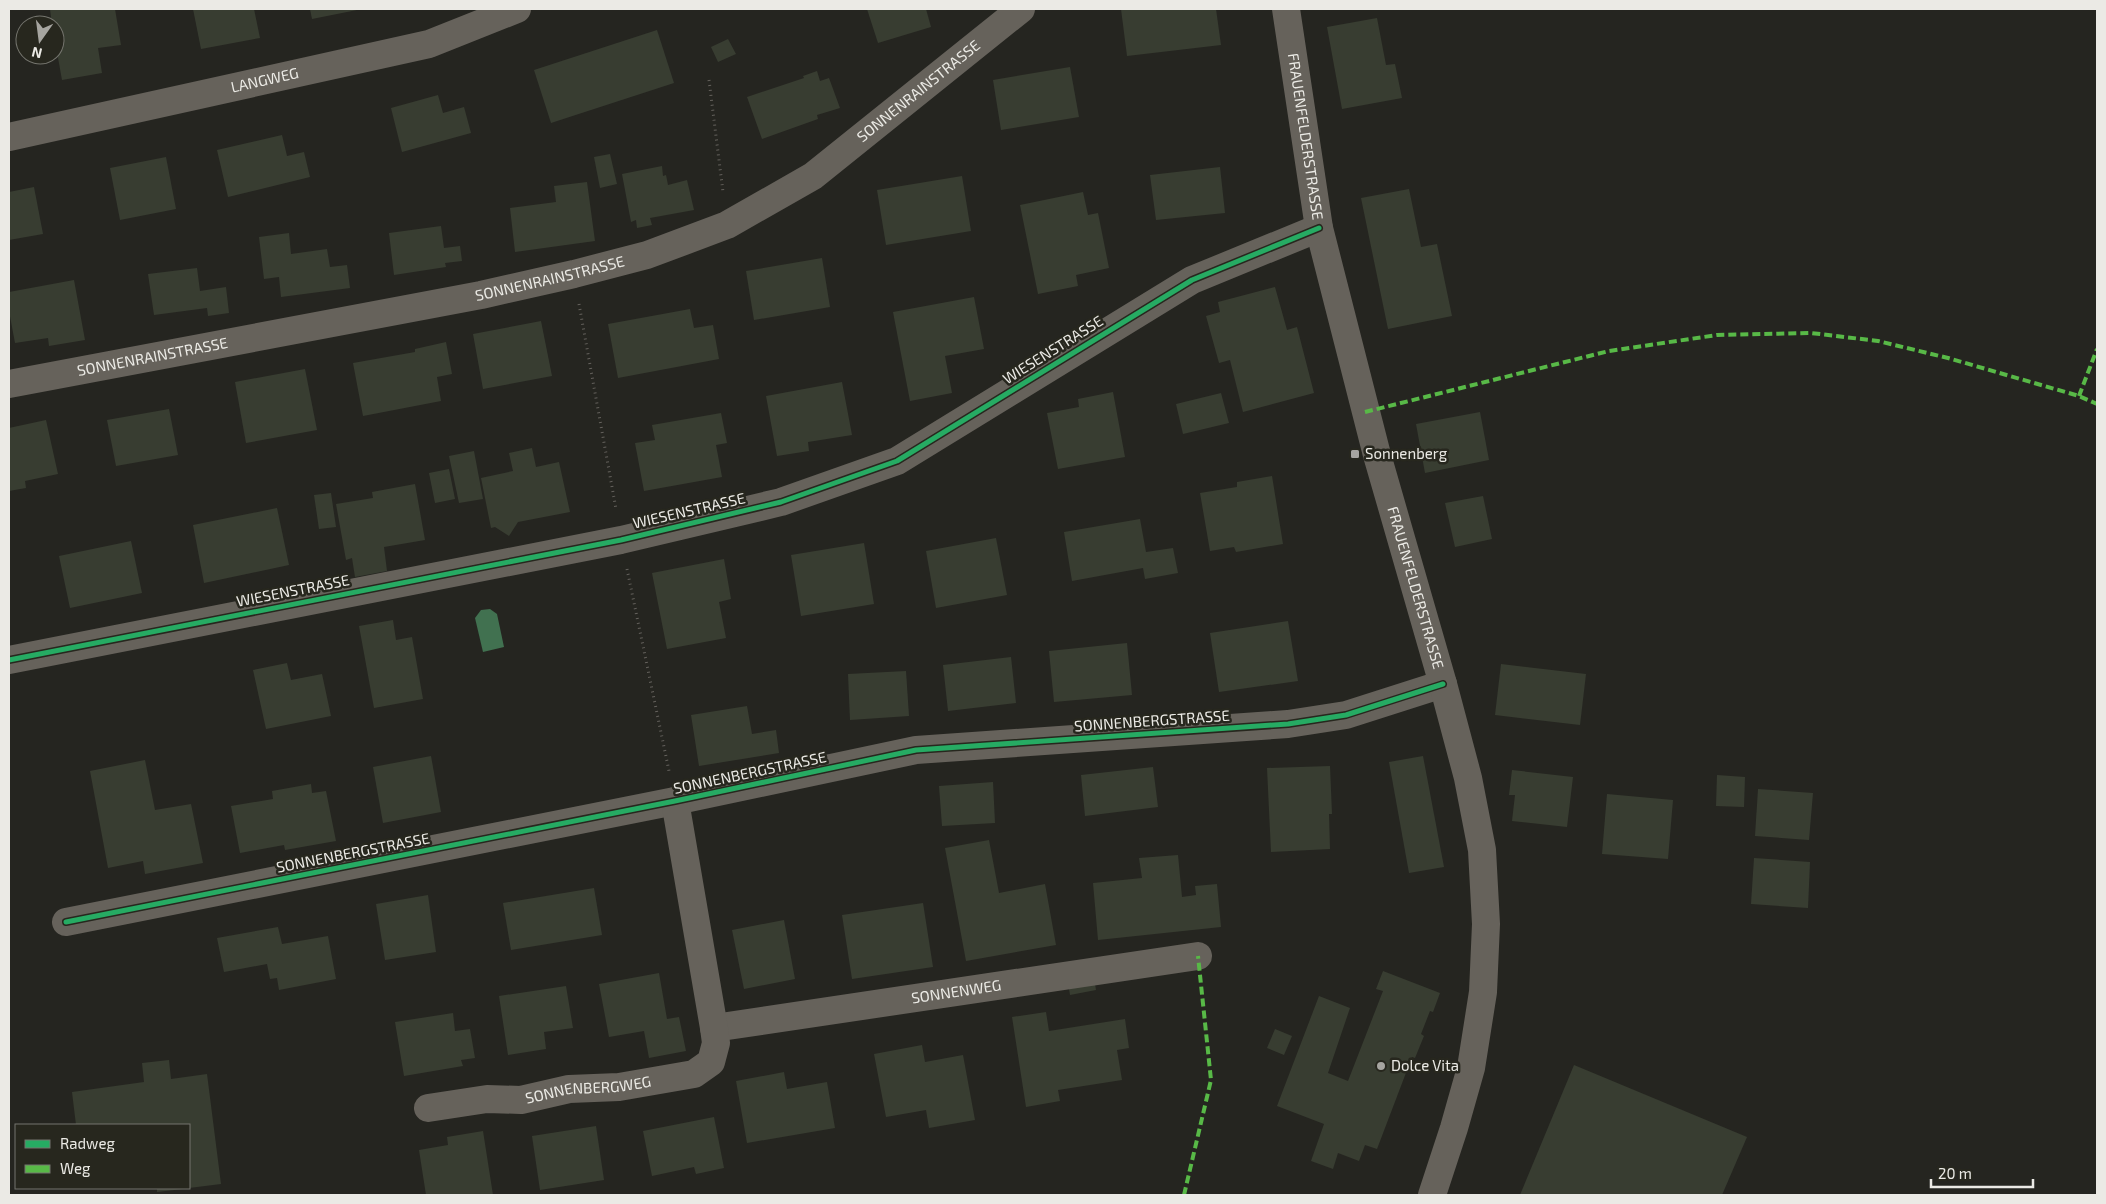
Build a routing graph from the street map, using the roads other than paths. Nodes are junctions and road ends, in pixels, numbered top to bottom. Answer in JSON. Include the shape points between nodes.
{"nodes":[{"id":1,"x":517,"y":9,"type":"edge"},
{"id":2,"x":1021,"y":9,"type":"edge"},
{"id":3,"x":1286,"y":9,"type":"edge"},
{"id":4,"x":9,"y":137,"type":"edge"},
{"id":5,"x":1319,"y":228,"type":"junction"},
{"id":6,"x":9,"y":384,"type":"edge"},
{"id":7,"x":9,"y":660,"type":"edge"},
{"id":8,"x":1443,"y":684,"type":"junction"},
{"id":9,"x":675,"y":802,"type":"junction"},
{"id":10,"x":66,"y":922,"type":"dead end"},
{"id":11,"x":1198,"y":956,"type":"dead end"},
{"id":12,"x":714,"y":1028,"type":"junction"},
{"id":13,"x":428,"y":1108,"type":"dead end"},
{"id":14,"x":1432,"y":1195,"type":"edge"}],
"edges":[{"from":1,"to":4,"type":"street","name":"LANGWEG","via":[[429,44]]},
{"from":2,"to":6,"type":"street","name":"SONNENRAINSTRASSE","via":[[813,176],[727,225],[647,255],[481,294]]},
{"from":3,"to":5,"type":"street","name":"FRAUENFELDERSTRASSE"},
{"from":5,"to":7,"type":"street","name":"WIESENSTRASSE","via":[[1192,280],[897,461],[781,502],[621,540]]},
{"from":5,"to":8,"type":"street","name":"FRAUENFELDERSTRASSE","via":[[1374,446]]},
{"from":8,"to":9,"type":"street","name":"SONNENBERGSTRASSE","via":[[1346,715],[1288,724],[916,750]]},
{"from":8,"to":14,"type":"street","name":"FRAUENFELDERSTRASSE","via":[[1468,778],[1482,850],[1486,924],[1483,992],[1471,1068]]},
{"from":9,"to":10,"type":"street","name":"SONNENBERGSTRASSE"},
{"from":9,"to":12,"type":"street","name":"SONNENBERGSTRASSE"},
{"from":11,"to":12,"type":"street","name":"SONNENWEG"},
{"from":12,"to":13,"type":"street","name":"SONNENBERGWEG","via":[[716,1043],[711,1062],[694,1074],[619,1087],[570,1089],[521,1100],[487,1099]]}]}
